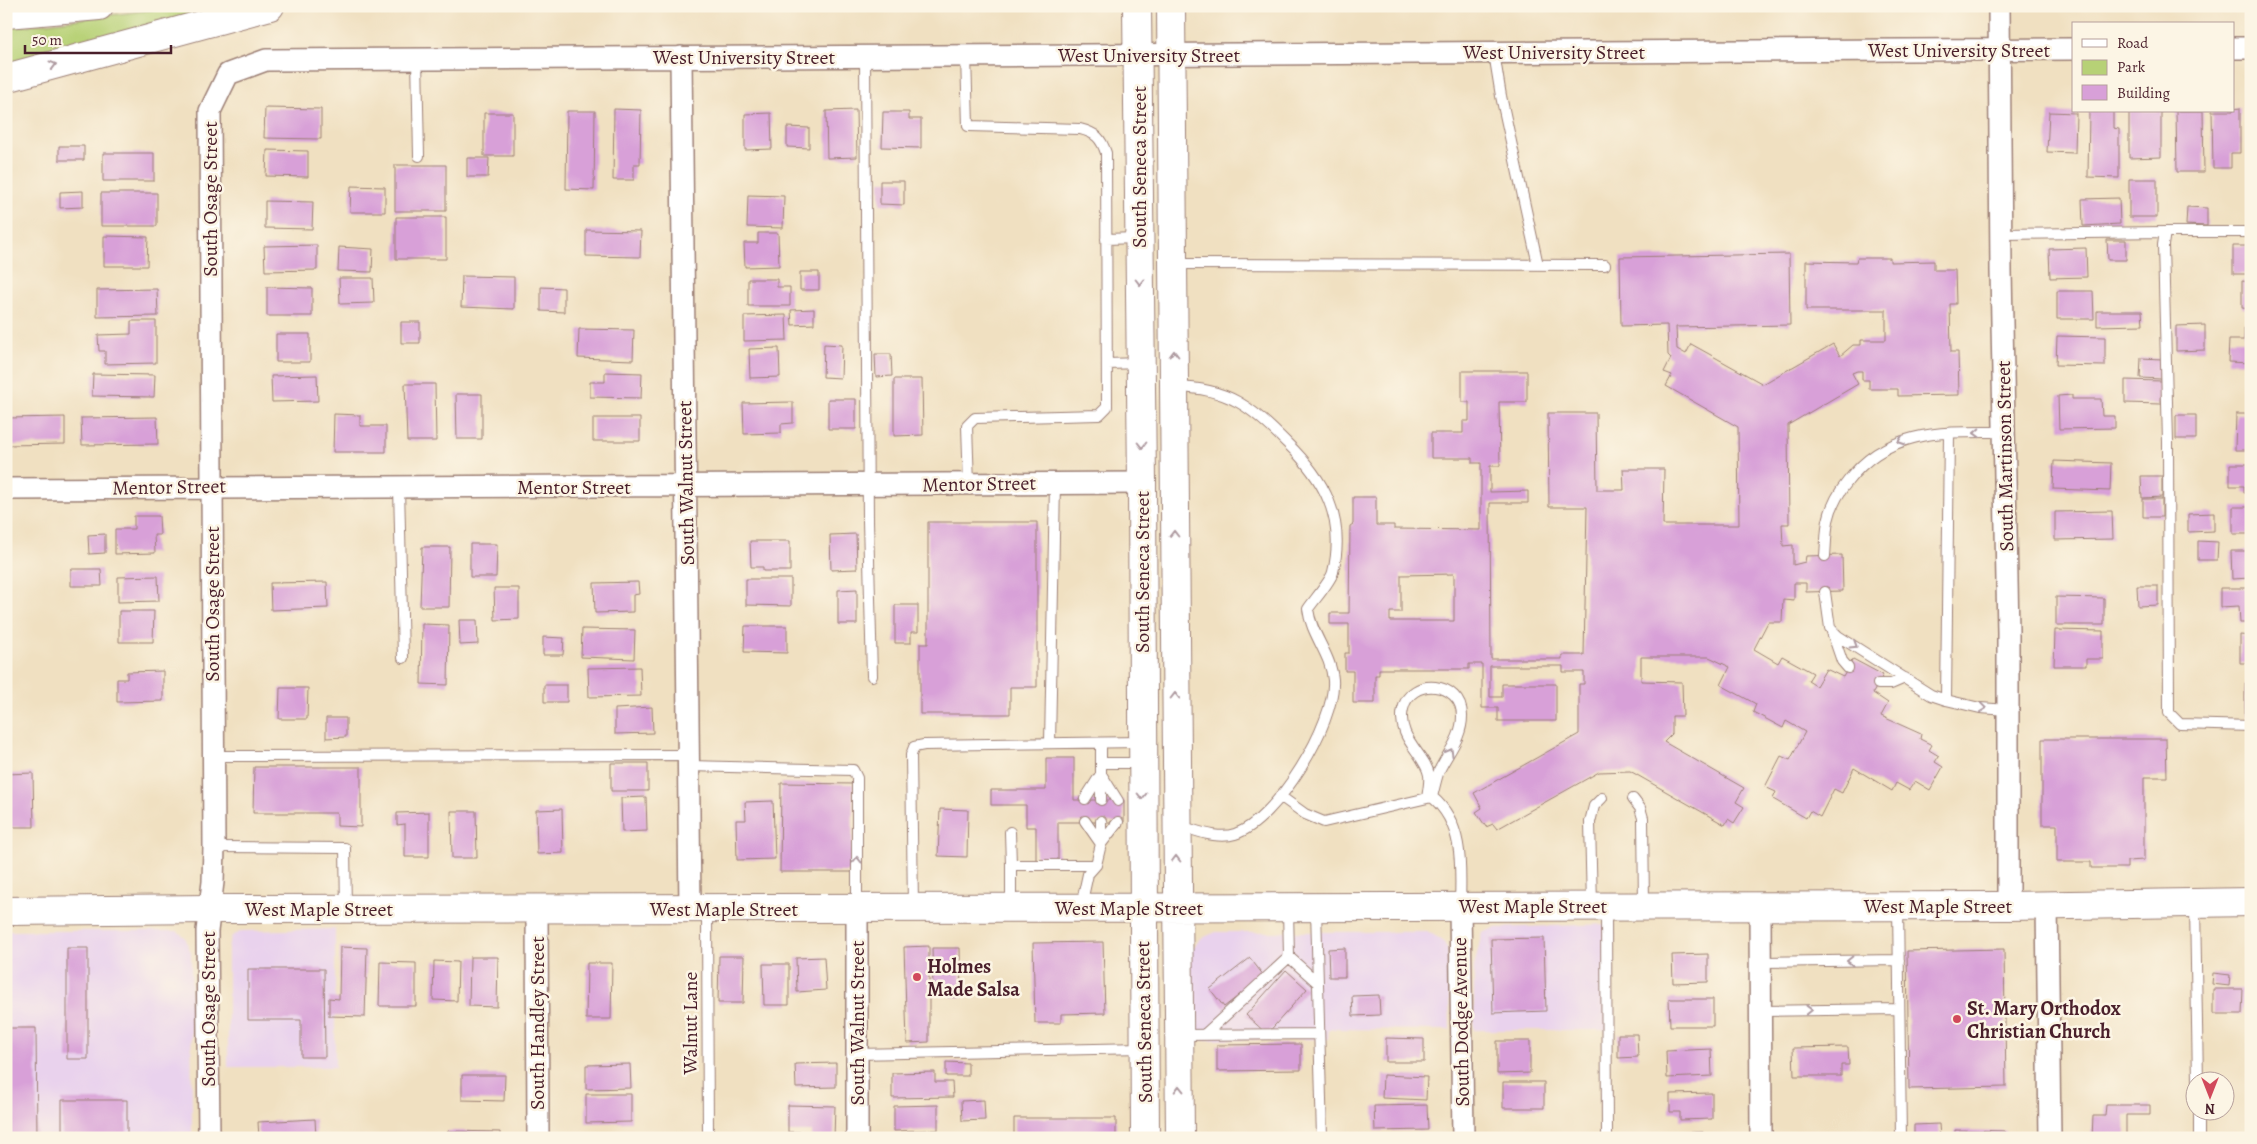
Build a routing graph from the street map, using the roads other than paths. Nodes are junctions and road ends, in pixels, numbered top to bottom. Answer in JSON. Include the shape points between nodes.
{"nodes":[{"id":1,"x":99,"y":6,"type":"edge"},
{"id":2,"x":270,"y":6,"type":"edge"},
{"id":3,"x":1132,"y":6,"type":"edge"},
{"id":4,"x":1136,"y":6,"type":"edge"},
{"id":5,"x":1171,"y":6,"type":"edge"},
{"id":6,"x":2000,"y":6,"type":"edge"},
{"id":7,"x":6,"y":14,"type":"edge"},
{"id":8,"x":2234,"y":48,"type":"edge"},
{"id":9,"x":2251,"y":48,"type":"edge"},
{"id":10,"x":2072,"y":49,"type":"edge"},
{"id":11,"x":2000,"y":50,"type":"junction"},
{"id":12,"x":1494,"y":53,"type":"junction"},
{"id":13,"x":1171,"y":54,"type":"junction"},
{"id":14,"x":1138,"y":55,"type":"junction"},
{"id":15,"x":966,"y":56,"type":"junction"},
{"id":16,"x":681,"y":57,"type":"junction"},
{"id":17,"x":866,"y":57,"type":"junction"},
{"id":18,"x":417,"y":58,"type":"junction"},
{"id":19,"x":228,"y":74,"type":"joint"},
{"id":20,"x":6,"y":78,"type":"edge"},
{"id":21,"x":420,"y":156,"type":"dead end"},
{"id":22,"x":2165,"y":232,"type":"junction"},
{"id":23,"x":2251,"y":232,"type":"edge"},
{"id":24,"x":2001,"y":234,"type":"junction"},
{"id":25,"x":1140,"y":238,"type":"junction"},
{"id":26,"x":1106,"y":239,"type":"junction"},
{"id":27,"x":1173,"y":264,"type":"junction"},
{"id":28,"x":1538,"y":265,"type":"junction"},
{"id":29,"x":1605,"y":265,"type":"dead end"},
{"id":30,"x":1141,"y":363,"type":"junction"},
{"id":31,"x":1107,"y":364,"type":"junction"},
{"id":32,"x":1174,"y":387,"type":"junction"},
{"id":33,"x":2004,"y":432,"type":"junction"},
{"id":34,"x":1949,"y":434,"type":"junction"},
{"id":35,"x":1142,"y":483,"type":"junction"},
{"id":36,"x":969,"y":484,"type":"junction"},
{"id":37,"x":1055,"y":484,"type":"junction"},
{"id":38,"x":869,"y":486,"type":"junction"},
{"id":39,"x":212,"y":487,"type":"junction"},
{"id":40,"x":399,"y":487,"type":"junction"},
{"id":41,"x":686,"y":487,"type":"junction"},
{"id":42,"x":6,"y":489,"type":"edge"},
{"id":43,"x":1825,"y":556,"type":"dead end"},
{"id":44,"x":1824,"y":592,"type":"dead end"},
{"id":45,"x":1830,"y":628,"type":"junction"},
{"id":46,"x":403,"y":658,"type":"dead end"},
{"id":47,"x":1848,"y":668,"type":"dead end"},
{"id":48,"x":872,"y":676,"type":"dead end"},
{"id":49,"x":1905,"y":678,"type":"junction"},
{"id":50,"x":1878,"y":684,"type":"dead end"},
{"id":51,"x":1946,"y":700,"type":"junction"},
{"id":52,"x":2008,"y":710,"type":"junction"},
{"id":53,"x":2251,"y":726,"type":"edge"},
{"id":54,"x":1101,"y":743,"type":"junction"},
{"id":55,"x":1050,"y":744,"type":"junction"},
{"id":56,"x":1142,"y":753,"type":"junction"},
{"id":57,"x":213,"y":756,"type":"junction"},
{"id":58,"x":689,"y":760,"type":"junction"},
{"id":59,"x":1101,"y":763,"type":"junction"},
{"id":60,"x":1101,"y":774,"type":"junction"},
{"id":61,"x":1280,"y":796,"type":"junction"},
{"id":62,"x":1429,"y":797,"type":"junction"},
{"id":63,"x":1602,"y":798,"type":"dead end"},
{"id":64,"x":1085,"y":800,"type":"dead end"},
{"id":65,"x":1101,"y":800,"type":"dead end"},
{"id":66,"x":1633,"y":800,"type":"dead end"},
{"id":67,"x":1118,"y":801,"type":"dead end"},
{"id":68,"x":1085,"y":821,"type":"dead end"},
{"id":69,"x":1101,"y":821,"type":"dead end"},
{"id":70,"x":1118,"y":822,"type":"dead end"},
{"id":71,"x":1176,"y":824,"type":"junction"},
{"id":72,"x":1010,"y":832,"type":"dead end"},
{"id":73,"x":1101,"y":844,"type":"junction"},
{"id":74,"x":214,"y":847,"type":"junction"},
{"id":75,"x":1011,"y":865,"type":"junction"},
{"id":76,"x":1096,"y":865,"type":"junction"},
{"id":77,"x":2251,"y":902,"type":"edge"},
{"id":78,"x":2196,"y":903,"type":"junction"},
{"id":79,"x":2047,"y":905,"type":"junction"},
{"id":80,"x":1460,"y":906,"type":"junction"},
{"id":81,"x":1599,"y":906,"type":"junction"},
{"id":82,"x":1644,"y":906,"type":"junction"},
{"id":83,"x":1760,"y":906,"type":"junction"},
{"id":84,"x":1898,"y":906,"type":"junction"},
{"id":85,"x":2008,"y":906,"type":"junction"},
{"id":86,"x":1288,"y":907,"type":"junction"},
{"id":87,"x":1316,"y":907,"type":"junction"},
{"id":88,"x":913,"y":908,"type":"junction"},
{"id":89,"x":1012,"y":908,"type":"junction"},
{"id":90,"x":1081,"y":908,"type":"junction"},
{"id":91,"x":1142,"y":908,"type":"junction"},
{"id":92,"x":1176,"y":908,"type":"junction"},
{"id":93,"x":210,"y":909,"type":"junction"},
{"id":94,"x":346,"y":909,"type":"junction"},
{"id":95,"x":537,"y":909,"type":"junction"},
{"id":96,"x":699,"y":909,"type":"junction"},
{"id":97,"x":857,"y":909,"type":"junction"},
{"id":98,"x":6,"y":911,"type":"edge"},
{"id":99,"x":1289,"y":957,"type":"junction"},
{"id":100,"x":1899,"y":960,"type":"junction"},
{"id":101,"x":1760,"y":962,"type":"junction"},
{"id":102,"x":1318,"y":982,"type":"junction"},
{"id":103,"x":1899,"y":1009,"type":"junction"},
{"id":104,"x":1760,"y":1011,"type":"junction"},
{"id":105,"x":1319,"y":1034,"type":"junction"},
{"id":106,"x":1191,"y":1035,"type":"junction"},
{"id":107,"x":1144,"y":1048,"type":"junction"},
{"id":108,"x":857,"y":1054,"type":"junction"},
{"id":109,"x":2198,"y":1072,"type":"edge"},
{"id":110,"x":2198,"y":1122,"type":"edge"},
{"id":111,"x":209,"y":1138,"type":"edge"},
{"id":112,"x":538,"y":1138,"type":"edge"},
{"id":113,"x":708,"y":1138,"type":"edge"},
{"id":114,"x":857,"y":1138,"type":"edge"},
{"id":115,"x":1145,"y":1138,"type":"edge"},
{"id":116,"x":1180,"y":1138,"type":"edge"},
{"id":117,"x":1322,"y":1138,"type":"edge"},
{"id":118,"x":1463,"y":1138,"type":"edge"},
{"id":119,"x":1607,"y":1138,"type":"edge"},
{"id":120,"x":1761,"y":1138,"type":"edge"},
{"id":121,"x":1901,"y":1138,"type":"edge"},
{"id":122,"x":2050,"y":1138,"type":"edge"},
{"id":123,"x":2199,"y":1138,"type":"edge"}],
"edges":[{"from":1,"to":7,"type":"main road"},
{"from":20,"to":2,"type":"main road","one_way":true},
{"from":3,"to":14,"type":"main road"},
{"from":4,"to":14,"type":"main road","name":"South Seneca Street"},
{"from":5,"to":13,"type":"main road","name":"South Seneca Street"},
{"from":6,"to":11,"type":"street","name":"South Martinson Street"},
{"from":8,"to":9,"type":"street"},
{"from":10,"to":11,"type":"street","name":"West University Street"},
{"from":11,"to":12,"type":"street","name":"West University Street"},
{"from":11,"to":24,"type":"street","name":"South Martinson Street"},
{"from":12,"to":13,"type":"street","name":"West University Street"},
{"from":12,"to":28,"type":"lane"},
{"from":13,"to":14,"type":"street","name":"West University Street"},
{"from":13,"to":27,"type":"main road","name":"South Seneca Street"},
{"from":14,"to":15,"type":"street","name":"West University Street"},
{"from":14,"to":25,"type":"main road","name":"South Seneca Street"},
{"from":15,"to":17,"type":"street","name":"West University Street"},
{"from":15,"to":26,"type":"lane","via":[[968,126],[1080,128],[1094,132],[1102,141],[1106,153]]},
{"from":16,"to":17,"type":"street","name":"West University Street"},
{"from":16,"to":18,"type":"street","name":"West University Street"},
{"from":16,"to":41,"type":"street","name":"South Walnut Street"},
{"from":17,"to":38,"type":"lane"},
{"from":18,"to":19,"type":"street","name":"West University Street","via":[[266,60]]},
{"from":18,"to":21,"type":"lane"},
{"from":19,"to":39,"type":"street","name":"South Osage Street","via":[[210,111]]},
{"from":22,"to":23,"type":"lane"},
{"from":22,"to":24,"type":"lane"},
{"from":22,"to":53,"type":"lane","via":[[2169,713],[2180,724]]},
{"from":24,"to":33,"type":"street","name":"South Martinson Street"},
{"from":25,"to":26,"type":"lane"},
{"from":25,"to":30,"type":"main road","name":"South Seneca Street","one_way":true},
{"from":26,"to":31,"type":"lane"},
{"from":27,"to":28,"type":"lane"},
{"from":32,"to":27,"type":"main road","name":"South Seneca Street","one_way":true},
{"from":28,"to":29,"type":"lane"},
{"from":30,"to":31,"type":"lane"},
{"from":30,"to":35,"type":"main road","name":"South Seneca Street","one_way":true},
{"from":31,"to":36,"type":"lane","via":[[1107,407],[1099,414],[975,418],[967,426]]},
{"from":32,"to":61,"type":"lane","via":[[1208,390],[1234,399],[1260,414],[1306,461],[1332,507],[1336,529],[1333,574],[1308,609],[1309,623],[1330,663],[1333,682],[1327,716],[1315,744]]},
{"from":71,"to":32,"type":"main road","name":"South Seneca Street","one_way":true},
{"from":33,"to":34,"type":"lane","one_way":true},
{"from":33,"to":52,"type":"street","name":"South Martinson Street"},
{"from":34,"to":43,"type":"lane","one_way":true,"via":[[1913,437],[1892,444],[1859,466],[1833,506],[1828,521]]},
{"from":34,"to":51,"type":"lane"},
{"from":35,"to":37,"type":"street","name":"Mentor Street"},
{"from":35,"to":56,"type":"main road","name":"South Seneca Street"},
{"from":36,"to":37,"type":"street","name":"Mentor Street"},
{"from":36,"to":38,"type":"street","name":"Mentor Street"},
{"from":37,"to":55,"type":"lane"},
{"from":38,"to":41,"type":"street","name":"Mentor Street"},
{"from":38,"to":48,"type":"lane"},
{"from":39,"to":40,"type":"street","name":"Mentor Street"},
{"from":39,"to":42,"type":"street","name":"Mentor Street"},
{"from":39,"to":57,"type":"street","name":"South Osage Street"},
{"from":40,"to":41,"type":"street","name":"Mentor Street"},
{"from":40,"to":46,"type":"lane"},
{"from":41,"to":58,"type":"street","name":"South Walnut Street"},
{"from":44,"to":45,"type":"lane"},
{"from":45,"to":47,"type":"lane","via":[[1842,661]]},
{"from":45,"to":49,"type":"lane","one_way":true},
{"from":49,"to":50,"type":"lane","via":[[1891,684]]},
{"from":49,"to":51,"type":"lane","via":[[1931,695]]},
{"from":51,"to":52,"type":"lane","one_way":true},
{"from":52,"to":85,"type":"street","name":"South Martinson Street"},
{"from":54,"to":55,"type":"lane"},
{"from":54,"to":56,"type":"lane"},
{"from":54,"to":59,"type":"lane"},
{"from":55,"to":88,"type":"lane","via":[[914,747],[911,754]]},
{"from":56,"to":59,"type":"lane"},
{"from":56,"to":91,"type":"main road","name":"South Seneca Street","one_way":true},
{"from":57,"to":58,"type":"lane"},
{"from":57,"to":74,"type":"street","name":"South Osage Street"},
{"from":58,"to":96,"type":"street","name":"South Walnut Street"},
{"from":97,"to":58,"type":"lane","one_way":true,"via":[[856,774],[853,770]]},
{"from":59,"to":60,"type":"lane"},
{"from":60,"to":64,"type":"lane"},
{"from":60,"to":65,"type":"lane"},
{"from":60,"to":67,"type":"lane"},
{"from":61,"to":62,"type":"lane","via":[[1305,814],[1324,822]]},
{"from":61,"to":71,"type":"lane","via":[[1251,827],[1233,835],[1206,834]]},
{"from":62,"to":62,"type":"lane","one_way":true,"via":[[1459,736],[1462,716],[1457,699],[1441,687],[1422,688],[1409,696],[1403,710],[1403,725],[1412,748],[1429,775]]},
{"from":62,"to":80,"type":"lane","via":[[1446,808],[1457,841],[1461,873]]},
{"from":63,"to":81,"type":"lane","via":[[1594,806],[1590,822]]},
{"from":66,"to":82,"type":"lane","via":[[1640,808],[1642,818]]},
{"from":68,"to":73,"type":"lane"},
{"from":69,"to":73,"type":"lane"},
{"from":70,"to":73,"type":"lane"},
{"from":92,"to":71,"type":"main road","name":"South Seneca Street","one_way":true},
{"from":72,"to":75,"type":"lane"},
{"from":73,"to":76,"type":"lane"},
{"from":74,"to":93,"type":"street","name":"South Osage Street"},
{"from":74,"to":94,"type":"lane","via":[[345,848]]},
{"from":75,"to":76,"type":"lane"},
{"from":75,"to":89,"type":"lane"},
{"from":76,"to":90,"type":"lane","via":[[1088,874]]},
{"from":77,"to":78,"type":"main road","name":"West Maple Street"},
{"from":78,"to":79,"type":"main road","name":"West Maple Street"},
{"from":78,"to":109,"type":"lane"},
{"from":79,"to":85,"type":"main road","name":"West Maple Street"},
{"from":79,"to":122,"type":"street"},
{"from":80,"to":81,"type":"main road","name":"West Maple Street"},
{"from":80,"to":87,"type":"main road","name":"West Maple Street"},
{"from":80,"to":118,"type":"street","name":"South Dodge Avenue"},
{"from":81,"to":82,"type":"main road","name":"West Maple Street"},
{"from":81,"to":119,"type":"lane"},
{"from":82,"to":83,"type":"main road","name":"West Maple Street"},
{"from":83,"to":84,"type":"main road","name":"West Maple Street"},
{"from":83,"to":101,"type":"street"},
{"from":84,"to":85,"type":"main road","name":"West Maple Street"},
{"from":84,"to":100,"type":"lane"},
{"from":86,"to":87,"type":"main road","name":"West Maple Street"},
{"from":86,"to":92,"type":"main road","name":"West Maple Street"},
{"from":86,"to":99,"type":"lane"},
{"from":87,"to":102,"type":"lane"},
{"from":88,"to":89,"type":"main road","name":"West Maple Street"},
{"from":88,"to":97,"type":"main road","name":"West Maple Street"},
{"from":89,"to":90,"type":"main road","name":"West Maple Street"},
{"from":90,"to":91,"type":"main road","name":"West Maple Street"},
{"from":91,"to":92,"type":"main road","name":"West Maple Street"},
{"from":91,"to":107,"type":"main road","name":"South Seneca Street"},
{"from":92,"to":106,"type":"main road","name":"South Seneca Street"},
{"from":93,"to":94,"type":"main road","name":"West Maple Street"},
{"from":93,"to":98,"type":"main road","name":"West Maple Street"},
{"from":93,"to":111,"type":"street","name":"South Osage Street","via":[[207,931]]},
{"from":94,"to":95,"type":"main road","name":"West Maple Street"},
{"from":95,"to":96,"type":"main road","name":"West Maple Street"},
{"from":95,"to":112,"type":"street","name":"South Handley Street"},
{"from":96,"to":97,"type":"main road","name":"West Maple Street"},
{"from":96,"to":113,"type":"lane","name":"Walnut Lane"},
{"from":97,"to":108,"type":"street","name":"South Walnut Street"},
{"from":99,"to":102,"type":"lane"},
{"from":99,"to":106,"type":"lane"},
{"from":100,"to":101,"type":"lane","one_way":true},
{"from":100,"to":103,"type":"lane"},
{"from":101,"to":104,"type":"street"},
{"from":102,"to":105,"type":"lane"},
{"from":104,"to":103,"type":"lane","one_way":true},
{"from":103,"to":121,"type":"lane"},
{"from":104,"to":120,"type":"street"},
{"from":105,"to":106,"type":"lane"},
{"from":105,"to":117,"type":"lane"},
{"from":116,"to":106,"type":"main road","name":"South Seneca Street","one_way":true},
{"from":107,"to":108,"type":"lane"},
{"from":107,"to":115,"type":"main road","name":"South Seneca Street"},
{"from":108,"to":114,"type":"street","name":"South Walnut Street"},
{"from":110,"to":123,"type":"lane"}]}
